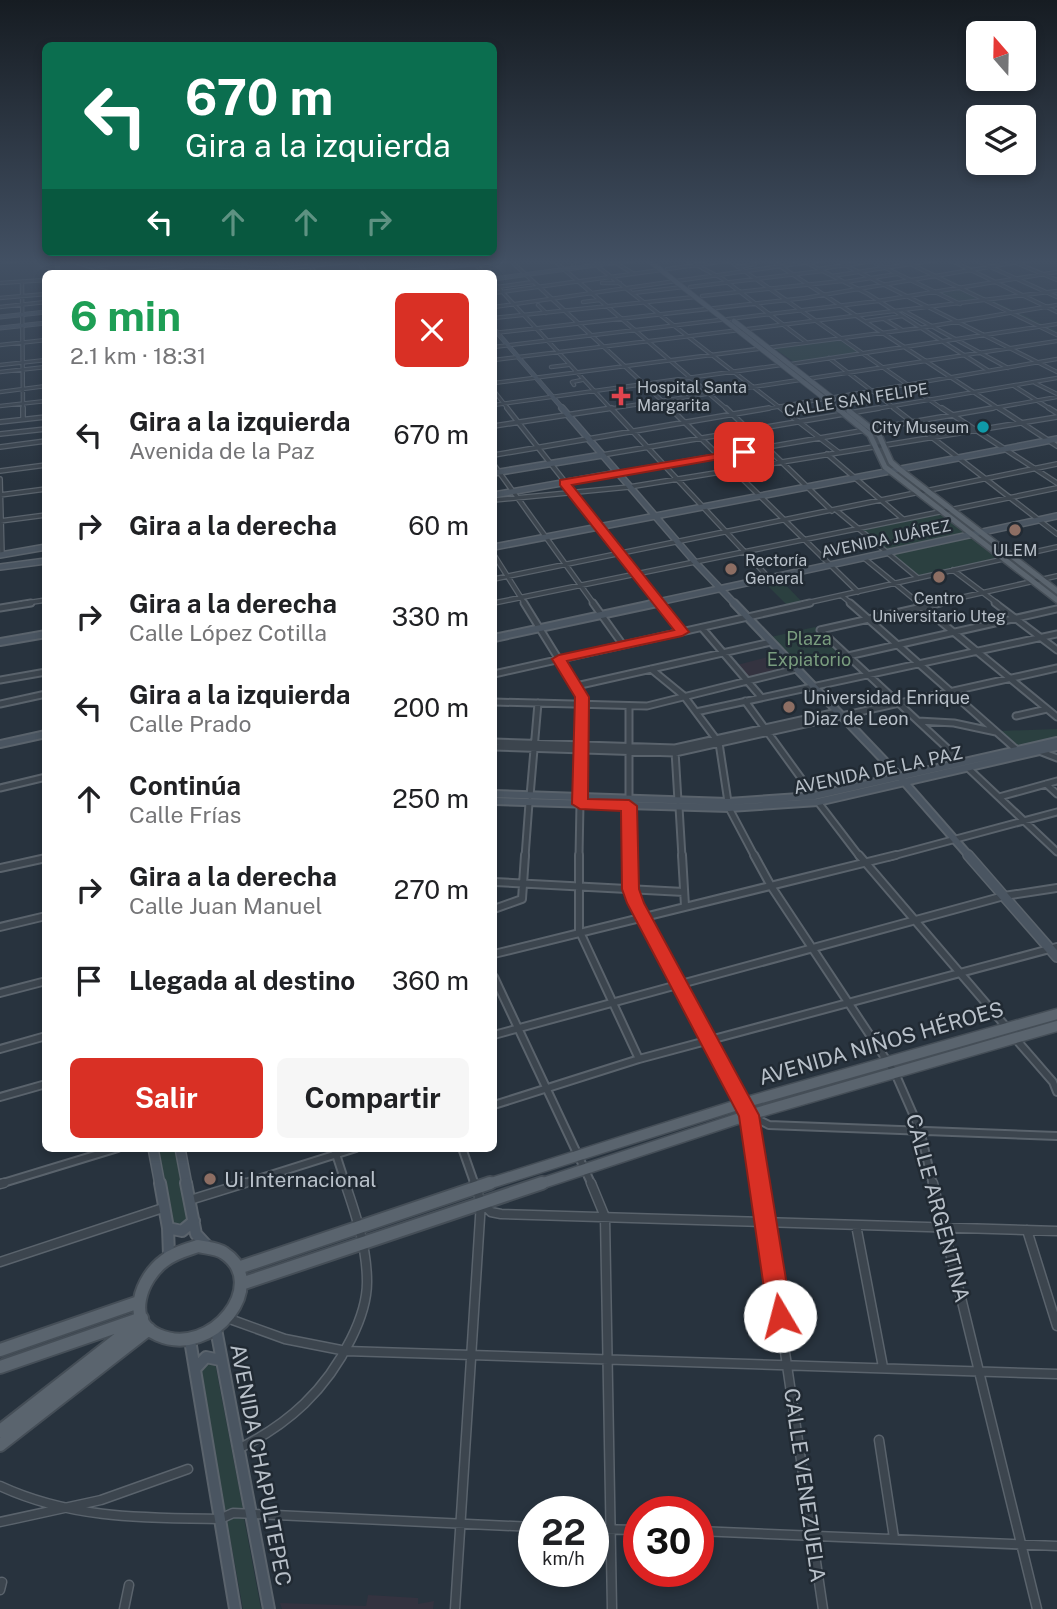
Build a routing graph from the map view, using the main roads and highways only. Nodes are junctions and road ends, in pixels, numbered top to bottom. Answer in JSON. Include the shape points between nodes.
{"nodes":[{"id":1,"x":497,"y":334,"type":"edge"},
{"id":2,"x":742,"y":334,"type":"edge"},
{"id":3,"x":752,"y":334,"type":"edge"},
{"id":4,"x":829,"y":398,"type":"junction"},
{"id":5,"x":1057,"y":440,"type":"edge"},
{"id":6,"x":602,"y":455,"type":"junction"},
{"id":7,"x":899,"y":469,"type":"junction"},
{"id":8,"x":890,"y":471,"type":"junction"},
{"id":9,"x":497,"y":472,"type":"edge"},
{"id":10,"x":618,"y":473,"type":"junction"},
{"id":11,"x":497,"y":496,"type":"edge"},
{"id":12,"x":654,"y":515,"type":"junction"},
{"id":13,"x":1057,"y":516,"type":"edge"},
{"id":14,"x":982,"y":533,"type":"junction"},
{"id":15,"x":972,"y":535,"type":"junction"},
{"id":16,"x":497,"y":546,"type":"edge"},
{"id":17,"x":42,"y":548,"type":"edge"},
{"id":18,"x":1,"y":555,"type":"edge"},
{"id":19,"x":42,"y":561,"type":"edge"},
{"id":20,"x":2,"y":566,"type":"edge"},
{"id":21,"x":720,"y":589,"type":"junction"},
{"id":22,"x":1057,"y":592,"type":"edge"},
{"id":23,"x":1057,"y":600,"type":"edge"},
{"id":24,"x":42,"y":635,"type":"edge"},
{"id":25,"x":497,"y":637,"type":"edge"},
{"id":26,"x":0,"y":642,"type":"edge"},
{"id":27,"x":42,"y":735,"type":"edge"},
{"id":28,"x":1057,"y":741,"type":"edge"},
{"id":29,"x":0,"y":744,"type":"edge"},
{"id":30,"x":1057,"y":747,"type":"edge"},
{"id":31,"x":965,"y":765,"type":"junction"},
{"id":32,"x":901,"y":779,"type":"junction"},
{"id":33,"x":497,"y":794,"type":"edge"},
{"id":34,"x":530,"y":799,"type":"junction"},
{"id":35,"x":497,"y":801,"type":"edge"},
{"id":36,"x":1053,"y":948,"type":"edge"},
{"id":37,"x":1057,"y":957,"type":"edge"},
{"id":38,"x":1057,"y":1014,"type":"edge"},
{"id":39,"x":1057,"y":1026,"type":"edge"},
{"id":40,"x":154,"y":1152,"type":"edge"},
{"id":41,"x":181,"y":1152,"type":"edge"},
{"id":42,"x":194,"y":1221,"type":"junction"},
{"id":43,"x":167,"y":1228,"type":"junction"},
{"id":44,"x":207,"y":1246,"type":"junction"},
{"id":45,"x":169,"y":1255,"type":"junction"},
{"id":46,"x":238,"y":1268,"type":"junction"},
{"id":47,"x":241,"y":1284,"type":"junction"},
{"id":48,"x":139,"y":1303,"type":"junction"},
{"id":49,"x":144,"y":1322,"type":"junction"},
{"id":50,"x":216,"y":1329,"type":"junction"},
{"id":51,"x":190,"y":1340,"type":"junction"},
{"id":52,"x":0,"y":1349,"type":"edge"},
{"id":53,"x":220,"y":1360,"type":"junction"},
{"id":54,"x":0,"y":1367,"type":"edge"},
{"id":55,"x":195,"y":1369,"type":"junction"},
{"id":56,"x":0,"y":1432,"type":"edge"},
{"id":57,"x":0,"y":1445,"type":"edge"},
{"id":58,"x":235,"y":1609,"type":"edge"},
{"id":59,"x":269,"y":1609,"type":"edge"}],
"edges":[{"from":1,"to":6,"type":"main road"},
{"from":2,"to":4,"type":"main road"},
{"from":3,"to":4,"type":"main road"},
{"from":4,"to":7,"type":"main road","via":[[873,430]]},
{"from":4,"to":8,"type":"main road","via":[[873,438],[877,457]]},
{"from":5,"to":7,"type":"main road"},
{"from":6,"to":9,"type":"main road","name":"CALLE SAN FELIPE"},
{"from":6,"to":10,"type":"main road"},
{"from":7,"to":8,"type":"main road"},
{"from":7,"to":14,"type":"main road"},
{"from":8,"to":12,"type":"main road"},
{"from":8,"to":15,"type":"main road"},
{"from":10,"to":11,"type":"main road"},
{"from":10,"to":12,"type":"main road"},
{"from":12,"to":16,"type":"main road"},
{"from":12,"to":21,"type":"main road"},
{"from":13,"to":14,"type":"main road","name":"AVENIDA JUÁREZ"},
{"from":14,"to":15,"type":"main road","name":"AVENIDA JUÁREZ"},
{"from":14,"to":22,"type":"main road"},
{"from":15,"to":21,"type":"main road","name":"AVENIDA JUÁREZ"},
{"from":15,"to":23,"type":"main road"},
{"from":17,"to":18,"type":"main road"},
{"from":19,"to":20,"type":"main road"},
{"from":21,"to":25,"type":"main road","name":"AVENIDA JUÁREZ"},
{"from":21,"to":32,"type":"main road"},
{"from":24,"to":26,"type":"main road"},
{"from":27,"to":29,"type":"main road"},
{"from":28,"to":31,"type":"main road","name":"AVENIDA DE LA PAZ"},
{"from":30,"to":31,"type":"main road","name":"AVENIDA DE LA PAZ"},
{"from":31,"to":32,"type":"main road","name":"AVENIDA DE LA PAZ"},
{"from":32,"to":34,"type":"main road","name":"AVENIDA DE LA PAZ","via":[[816,799],[728,805]]},
{"from":32,"to":36,"type":"main road"},
{"from":33,"to":34,"type":"main road","name":"AVENIDA DE LA PAZ"},
{"from":34,"to":35,"type":"main road","name":"AVENIDA DE LA PAZ"},
{"from":36,"to":37,"type":"main road"},
{"from":38,"to":46,"type":"main road","name":"AVENIDA NIÑOS HÉROES","via":[[742,1103]]},
{"from":39,"to":47,"type":"main road","name":"AVENIDA NIÑOS HÉROES","via":[[749,1115]]},
{"from":40,"to":43,"type":"main road"},
{"from":41,"to":42,"type":"main road"},
{"from":42,"to":43,"type":"main road","via":[[183,1231]]},
{"from":42,"to":44,"type":"main road","via":[[196,1234]]},
{"from":43,"to":45,"type":"main road"},
{"from":44,"to":45,"type":"main road"},
{"from":44,"to":46,"type":"main road","via":[[226,1253]]},
{"from":45,"to":48,"type":"main road","via":[[147,1276]]},
{"from":46,"to":47,"type":"main road"},
{"from":47,"to":50,"type":"main road","via":[[227,1318]]},
{"from":48,"to":49,"type":"main road"},
{"from":48,"to":52,"type":"main road"},
{"from":49,"to":51,"type":"main road","via":[[165,1339]]},
{"from":49,"to":54,"type":"main road"},
{"from":49,"to":56,"type":"main road"},
{"from":49,"to":57,"type":"main road"},
{"from":50,"to":51,"type":"main road"},
{"from":50,"to":53,"type":"main road","name":"AVENIDA CHAPULTEPEC"},
{"from":51,"to":55,"type":"main road"},
{"from":53,"to":55,"type":"main road","via":[[206,1357]]},
{"from":53,"to":59,"type":"main road","name":"AVENIDA CHAPULTEPEC"},
{"from":55,"to":58,"type":"main road"}]}
